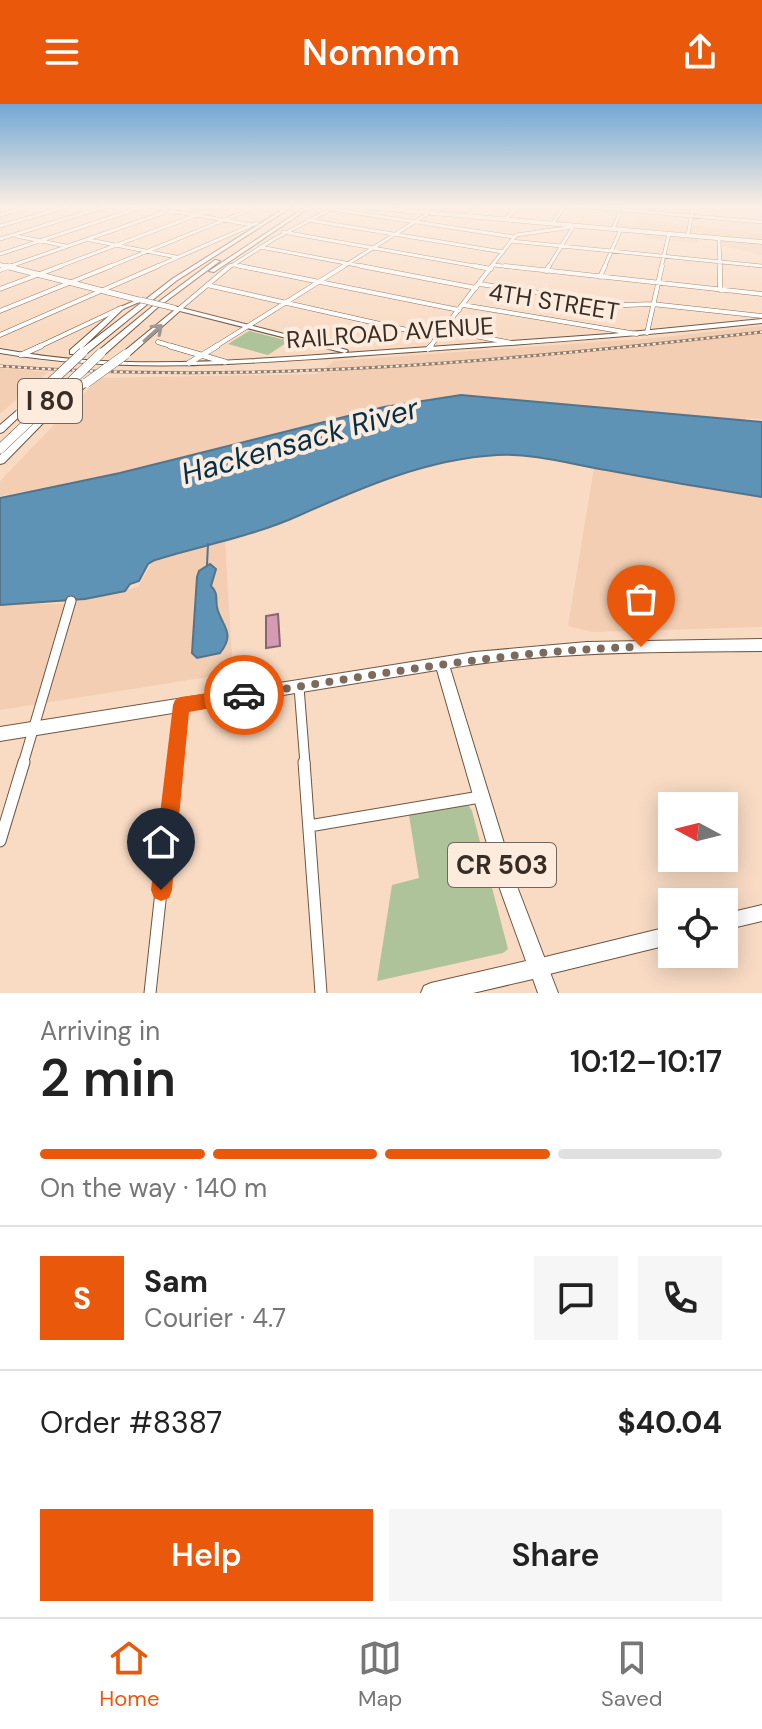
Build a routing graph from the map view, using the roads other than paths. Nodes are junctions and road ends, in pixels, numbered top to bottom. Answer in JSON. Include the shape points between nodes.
{"nodes":[{"id":1,"x":20,"y":247,"type":"edge"},
{"id":2,"x":64,"y":247,"type":"edge"},
{"id":3,"x":110,"y":247,"type":"edge"},
{"id":4,"x":130,"y":247,"type":"edge"},
{"id":5,"x":157,"y":247,"type":"edge"},
{"id":6,"x":202,"y":247,"type":"edge"},
{"id":7,"x":225,"y":247,"type":"edge"},
{"id":8,"x":239,"y":247,"type":"edge"},
{"id":9,"x":248,"y":247,"type":"edge"},
{"id":10,"x":260,"y":247,"type":"edge"},
{"id":11,"x":262,"y":247,"type":"edge"},
{"id":12,"x":476,"y":247,"type":"edge"},
{"id":13,"x":506,"y":247,"type":"edge"},
{"id":14,"x":561,"y":247,"type":"edge"},
{"id":15,"x":580,"y":247,"type":"edge"},
{"id":16,"x":666,"y":247,"type":"edge"},
{"id":17,"x":719,"y":247,"type":"edge"},
{"id":18,"x":372,"y":248,"type":"joint"},
{"id":19,"x":611,"y":250,"type":"junction"},
{"id":20,"x":148,"y":251,"type":"junction"},
{"id":21,"x":503,"y":252,"type":"junction"},
{"id":22,"x":0,"y":254,"type":"edge"},
{"id":23,"x":664,"y":256,"type":"junction"},
{"id":24,"x":178,"y":258,"type":"junction"},
{"id":25,"x":719,"y":261,"type":"junction"},
{"id":26,"x":347,"y":264,"type":"junction"},
{"id":27,"x":234,"y":265,"type":"junction"},
{"id":28,"x":762,"y":266,"type":"edge"},
{"id":29,"x":8,"y":267,"type":"junction"},
{"id":30,"x":492,"y":267,"type":"junction"},
{"id":31,"x":0,"y":268,"type":"edge"},
{"id":32,"x":546,"y":271,"type":"junction"},
{"id":33,"x":38,"y":275,"type":"junction"},
{"id":34,"x":600,"y":277,"type":"junction"},
{"id":35,"x":318,"y":282,"type":"junction"},
{"id":36,"x":70,"y":283,"type":"junction"},
{"id":37,"x":656,"y":283,"type":"junction"},
{"id":38,"x":207,"y":285,"type":"junction"},
{"id":39,"x":478,"y":286,"type":"junction"},
{"id":40,"x":0,"y":289,"type":"edge"},
{"id":41,"x":720,"y":290,"type":"junction"},
{"id":42,"x":101,"y":291,"type":"junction"},
{"id":43,"x":762,"y":294,"type":"edge"},
{"id":44,"x":140,"y":300,"type":"junction"},
{"id":45,"x":285,"y":302,"type":"junction"},
{"id":46,"x":463,"y":305,"type":"junction"},
{"id":47,"x":651,"y":307,"type":"junction"},
{"id":48,"x":121,"y":308,"type":"junction"},
{"id":49,"x":176,"y":309,"type":"junction"},
{"id":50,"x":459,"y":310,"type":"junction"},
{"id":51,"x":0,"y":311,"type":"edge"},
{"id":52,"x":717,"y":312,"type":"junction"},
{"id":53,"x":762,"y":319,"type":"edge"},
{"id":54,"x":247,"y":326,"type":"junction"},
{"id":55,"x":718,"y":326,"type":"junction"},
{"id":56,"x":443,"y":330,"type":"junction"},
{"id":57,"x":643,"y":333,"type":"junction"},
{"id":58,"x":0,"y":335,"type":"edge"},
{"id":59,"x":438,"y":337,"type":"junction"},
{"id":60,"x":158,"y":342,"type":"dead end"},
{"id":61,"x":514,"y":343,"type":"junction"},
{"id":62,"x":428,"y":349,"type":"junction"},
{"id":63,"x":0,"y":351,"type":"edge"},
{"id":64,"x":92,"y":353,"type":"junction"},
{"id":65,"x":201,"y":354,"type":"junction"},
{"id":66,"x":354,"y":354,"type":"junction"},
{"id":67,"x":21,"y":355,"type":"junction"},
{"id":68,"x":225,"y":362,"type":"junction"},
{"id":69,"x":189,"y":363,"type":"junction"},
{"id":70,"x":48,"y":413,"type":"junction"},
{"id":71,"x":0,"y":430,"type":"edge"},
{"id":72,"x":0,"y":440,"type":"edge"},
{"id":73,"x":0,"y":449,"type":"edge"},
{"id":74,"x":0,"y":461,"type":"edge"},
{"id":75,"x":71,"y":601,"type":"dead end"},
{"id":76,"x":762,"y":645,"type":"edge"},
{"id":77,"x":442,"y":664,"type":"junction"},
{"id":78,"x":299,"y":687,"type":"junction"},
{"id":79,"x":181,"y":705,"type":"junction"},
{"id":80,"x":33,"y":729,"type":"junction"},
{"id":81,"x":0,"y":734,"type":"edge"},
{"id":82,"x":484,"y":796,"type":"junction"},
{"id":83,"x":309,"y":826,"type":"junction"},
{"id":84,"x":0,"y":841,"type":"edge"},
{"id":85,"x":762,"y":913,"type":"edge"},
{"id":86,"x":738,"y":919,"type":"edge"},
{"id":87,"x":658,"y":938,"type":"edge"},
{"id":88,"x":537,"y":968,"type":"junction"},
{"id":89,"x":150,"y":993,"type":"edge"},
{"id":90,"x":321,"y":993,"type":"edge"},
{"id":91,"x":431,"y":993,"type":"edge"},
{"id":92,"x":548,"y":993,"type":"edge"}],
"edges":[{"from":1,"to":22,"type":"street"},
{"from":2,"to":29,"type":"street"},
{"from":3,"to":33,"type":"street"},
{"from":4,"to":20,"type":"street"},
{"from":5,"to":20,"type":"street"},
{"from":6,"to":24,"type":"street"},
{"from":7,"to":64,"type":"highway","number":"I 80","via":[[182,275]]},
{"from":8,"to":64,"type":"highway","number":"I 80"},
{"from":9,"to":64,"type":"highway","number":"I 80"},
{"from":10,"to":27,"type":"street"},
{"from":11,"to":26,"type":"street"},
{"from":12,"to":21,"type":"street"},
{"from":13,"to":21,"type":"street"},
{"from":14,"to":32,"type":"street"},
{"from":15,"to":19,"type":"street"},
{"from":16,"to":23,"type":"street"},
{"from":17,"to":25,"type":"street"},
{"from":18,"to":26,"type":"street"},
{"from":18,"to":30,"type":"street"},
{"from":19,"to":23,"type":"street"},
{"from":19,"to":34,"type":"street"},
{"from":20,"to":24,"type":"street"},
{"from":20,"to":36,"type":"street"},
{"from":21,"to":30,"type":"street"},
{"from":23,"to":25,"type":"street"},
{"from":23,"to":37,"type":"street"},
{"from":24,"to":42,"type":"street"},
{"from":25,"to":28,"type":"street"},
{"from":25,"to":41,"type":"street"},
{"from":26,"to":35,"type":"street"},
{"from":26,"to":39,"type":"street"},
{"from":27,"to":35,"type":"street","name":"4TH STREET"},
{"from":27,"to":38,"type":"street"},
{"from":29,"to":31,"type":"street"},
{"from":29,"to":33,"type":"street"},
{"from":30,"to":32,"type":"street"},
{"from":30,"to":39,"type":"street"},
{"from":32,"to":34,"type":"street"},
{"from":33,"to":36,"type":"street"},
{"from":33,"to":40,"type":"street"},
{"from":34,"to":37,"type":"street"},
{"from":35,"to":45,"type":"street"},
{"from":35,"to":50,"type":"street","name":"4TH STREET"},
{"from":36,"to":42,"type":"street"},
{"from":36,"to":51,"type":"street"},
{"from":37,"to":41,"type":"street"},
{"from":37,"to":47,"type":"street"},
{"from":38,"to":45,"type":"street"},
{"from":38,"to":49,"type":"street"},
{"from":39,"to":46,"type":"street"},
{"from":39,"to":47,"type":"street"},
{"from":41,"to":43,"type":"street"},
{"from":42,"to":44,"type":"street"},
{"from":42,"to":58,"type":"street"},
{"from":44,"to":48,"type":"main road"},
{"from":44,"to":49,"type":"main road","bridge":true},
{"from":45,"to":54,"type":"street"},
{"from":45,"to":59,"type":"street"},
{"from":46,"to":50,"type":"street"},
{"from":46,"to":57,"type":"street","name":"4TH STREET"},
{"from":47,"to":52,"type":"street"},
{"from":47,"to":57,"type":"street"},
{"from":48,"to":64,"type":"highway"},
{"from":48,"to":67,"type":"street"},
{"from":49,"to":54,"type":"main road"},
{"from":70,"to":49,"type":"highway","one_way":true,"bridge":true},
{"from":50,"to":56,"type":"street"},
{"from":52,"to":53,"type":"street"},
{"from":52,"to":55,"type":"street"},
{"from":53,"to":55,"type":"main road","name":"RAILROAD AVENUE"},
{"from":54,"to":65,"type":"street"},
{"from":54,"to":66,"type":"main road"},
{"from":55,"to":57,"type":"main road","name":"RAILROAD AVENUE"},
{"from":56,"to":59,"type":"street"},
{"from":56,"to":61,"type":"street"},
{"from":57,"to":61,"type":"main road","name":"RAILROAD AVENUE"},
{"from":59,"to":62,"type":"street"},
{"from":60,"to":65,"type":"street"},
{"from":61,"to":62,"type":"main road","name":"RAILROAD AVENUE"},
{"from":62,"to":66,"type":"main road","name":"RAILROAD AVENUE"},
{"from":63,"to":67,"type":"main road","name":"RAILROAD AVENUE"},
{"from":64,"to":70,"type":"highway","number":"I 80"},
{"from":64,"to":71,"type":"highway","number":"I 80","bridge":true},
{"from":64,"to":72,"type":"highway","number":"I 80","bridge":true},
{"from":64,"to":73,"type":"highway","number":"I 80","bridge":true},
{"from":65,"to":68,"type":"street"},
{"from":65,"to":69,"type":"street"},
{"from":66,"to":68,"type":"main road","name":"RAILROAD AVENUE"},
{"from":67,"to":69,"type":"main road","name":"RAILROAD AVENUE"},
{"from":68,"to":69,"type":"main road","name":"RAILROAD AVENUE"},
{"from":70,"to":74,"type":"highway","number":"I 80"},
{"from":75,"to":80,"type":"street"},
{"from":76,"to":77,"type":"main road","via":[[587,648]]},
{"from":77,"to":78,"type":"main road"},
{"from":77,"to":82,"type":"main road","number":"CR 503"},
{"from":78,"to":79,"type":"main road"},
{"from":78,"to":83,"type":"street"},
{"from":79,"to":80,"type":"main road"},
{"from":79,"to":89,"type":"street"},
{"from":80,"to":81,"type":"main road"},
{"from":80,"to":84,"type":"street"},
{"from":82,"to":83,"type":"street"},
{"from":82,"to":88,"type":"main road","number":"CR 503"},
{"from":83,"to":90,"type":"street"},
{"from":85,"to":86,"type":"main road"},
{"from":87,"to":88,"type":"main road"},
{"from":88,"to":91,"type":"main road"},
{"from":88,"to":92,"type":"main road","number":"CR 503"}]}
